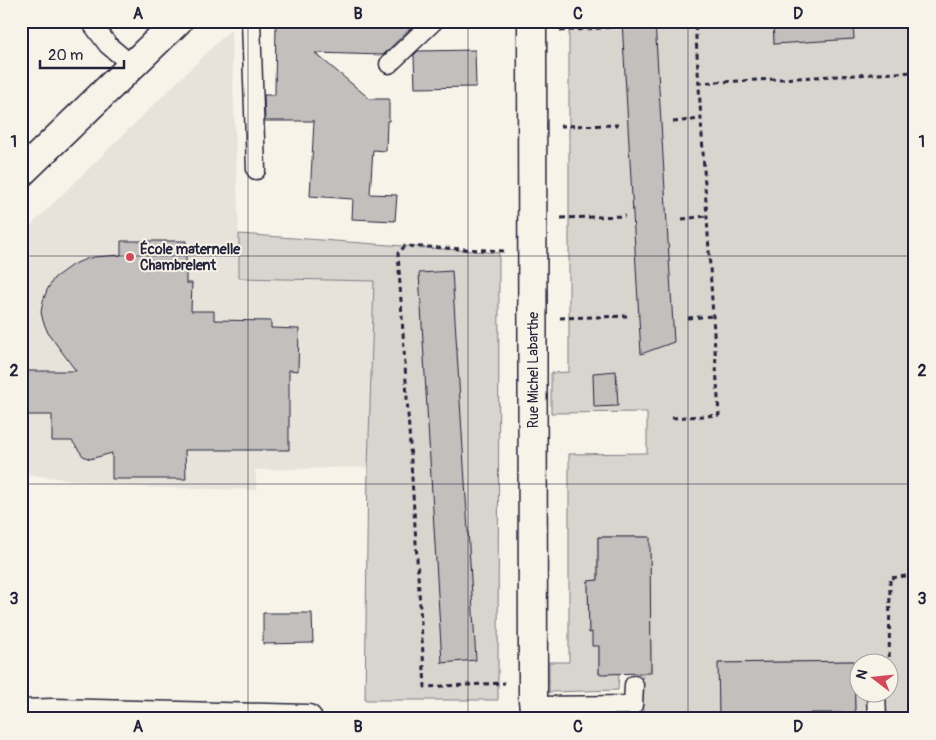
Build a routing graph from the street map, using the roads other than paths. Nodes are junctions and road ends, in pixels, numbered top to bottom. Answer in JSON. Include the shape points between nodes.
{"nodes":[{"id":1,"x":90,"y":21,"type":"edge"},
{"id":2,"x":178,"y":21,"type":"edge"},
{"id":3,"x":252,"y":21,"type":"edge"},
{"id":4,"x":434,"y":21,"type":"edge"},
{"id":5,"x":532,"y":27,"type":"edge"},
{"id":6,"x":389,"y":64,"type":"dead end"},
{"id":7,"x":131,"y":67,"type":"junction"},
{"id":8,"x":256,"y":170,"type":"dead end"},
{"id":9,"x":21,"y":173,"type":"edge"},
{"id":10,"x":634,"y":685,"type":"dead end"},
{"id":11,"x":534,"y":702,"type":"edge"},
{"id":12,"x":880,"y":702,"type":"edge"},
{"id":13,"x":21,"y":714,"type":"edge"},
{"id":14,"x":284,"y":718,"type":"edge"},
{"id":15,"x":308,"y":719,"type":"edge"},
{"id":16,"x":877,"y":719,"type":"edge"}],
"edges":[{"from":1,"to":7,"type":"lane","via":[[108,45]]},
{"from":2,"to":7,"type":"street"},
{"from":3,"to":8,"type":"lane"},
{"from":4,"to":6,"type":"lane"},
{"from":5,"to":11,"type":"street","name":"Rue Michel Labarthe"},
{"from":7,"to":9,"type":"street"},
{"from":10,"to":11,"type":"lane","via":[[633,705]]},
{"from":12,"to":16,"type":"lane"},
{"from":13,"to":14,"type":"street"},
{"from":14,"to":15,"type":"street"}]}
